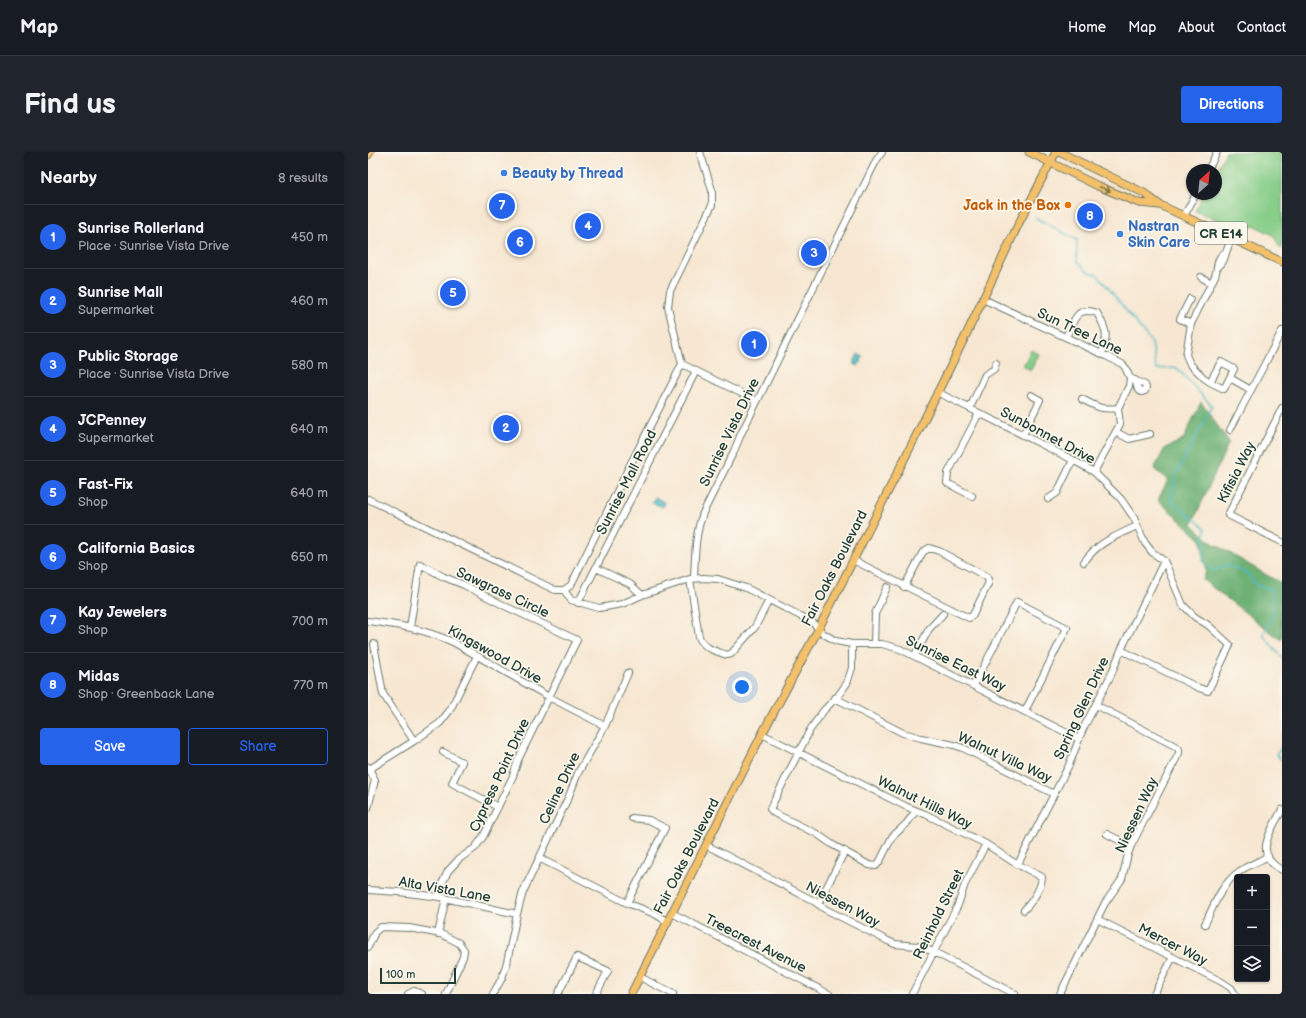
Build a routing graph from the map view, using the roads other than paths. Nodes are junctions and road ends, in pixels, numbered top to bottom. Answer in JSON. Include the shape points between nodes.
{"nodes":[{"id":1,"x":370,"y":152,"type":"edge"},
{"id":2,"x":700,"y":152,"type":"edge"},
{"id":3,"x":882,"y":152,"type":"edge"},
{"id":4,"x":1029,"y":152,"type":"edge"},
{"id":5,"x":1056,"y":152,"type":"edge"},
{"id":6,"x":1059,"y":152,"type":"edge"},
{"id":7,"x":1217,"y":152,"type":"edge"},
{"id":8,"x":368,"y":155,"type":"edge"},
{"id":9,"x":1050,"y":163,"type":"junction"},
{"id":10,"x":1211,"y":164,"type":"edge"},
{"id":11,"x":1193,"y":200,"type":"edge"},
{"id":12,"x":1160,"y":205,"type":"junction"},
{"id":13,"x":1184,"y":216,"type":"junction"},
{"id":14,"x":1232,"y":238,"type":"junction"},
{"id":15,"x":1282,"y":262,"type":"edge"},
{"id":16,"x":1201,"y":277,"type":"dead end"},
{"id":17,"x":1211,"y":283,"type":"junction"},
{"id":18,"x":983,"y":299,"type":"junction"},
{"id":19,"x":1190,"y":299,"type":"dead end"},
{"id":20,"x":1190,"y":324,"type":"junction"},
{"id":21,"x":1282,"y":331,"type":"edge"},
{"id":22,"x":1066,"y":337,"type":"junction"},
{"id":23,"x":1102,"y":354,"type":"junction"},
{"id":24,"x":996,"y":363,"type":"dead end"},
{"id":25,"x":682,"y":364,"type":"junction"},
{"id":26,"x":696,"y":371,"type":"junction"},
{"id":27,"x":1230,"y":378,"type":"junction"},
{"id":28,"x":1210,"y":382,"type":"junction"},
{"id":29,"x":1251,"y":390,"type":"junction"},
{"id":30,"x":937,"y":392,"type":"junction"},
{"id":31,"x":1031,"y":395,"type":"dead end"},
{"id":32,"x":1082,"y":399,"type":"dead end"},
{"id":33,"x":757,"y":402,"type":"junction"},
{"id":34,"x":970,"y":408,"type":"junction"},
{"id":35,"x":1118,"y":408,"type":"junction"},
{"id":36,"x":1282,"y":408,"type":"edge"},
{"id":37,"x":979,"y":413,"type":"junction"},
{"id":38,"x":1230,"y":430,"type":"dead end"},
{"id":39,"x":1116,"y":432,"type":"junction"},
{"id":40,"x":1150,"y":434,"type":"dead end"},
{"id":41,"x":1023,"y":435,"type":"junction"},
{"id":42,"x":1074,"y":460,"type":"junction"},
{"id":43,"x":1094,"y":472,"type":"junction"},
{"id":44,"x":972,"y":496,"type":"dead end"},
{"id":45,"x":368,"y":499,"type":"edge"},
{"id":46,"x":1048,"y":499,"type":"dead end"},
{"id":47,"x":1137,"y":526,"type":"junction"},
{"id":48,"x":1282,"y":542,"type":"edge"},
{"id":49,"x":853,"y":560,"type":"junction"},
{"id":50,"x":1164,"y":561,"type":"junction"},
{"id":51,"x":1084,"y":562,"type":"dead end"},
{"id":52,"x":596,"y":568,"type":"junction"},
{"id":53,"x":692,"y":579,"type":"junction"},
{"id":54,"x":887,"y":587,"type":"dead end"},
{"id":55,"x":904,"y":587,"type":"junction"},
{"id":56,"x":564,"y":590,"type":"junction"},
{"id":57,"x":642,"y":595,"type":"junction"},
{"id":58,"x":769,"y":600,"type":"junction"},
{"id":59,"x":578,"y":603,"type":"junction"},
{"id":60,"x":943,"y":614,"type":"dead end"},
{"id":61,"x":368,"y":621,"type":"edge"},
{"id":62,"x":410,"y":627,"type":"junction"},
{"id":63,"x":819,"y":628,"type":"junction"},
{"id":64,"x":874,"y":643,"type":"junction"},
{"id":65,"x":374,"y":644,"type":"dead end"},
{"id":66,"x":852,"y":644,"type":"junction"},
{"id":67,"x":1121,"y":650,"type":"junction"},
{"id":68,"x":915,"y":655,"type":"junction"},
{"id":69,"x":477,"y":656,"type":"junction"},
{"id":70,"x":628,"y":673,"type":"dead end"},
{"id":71,"x":974,"y":685,"type":"junction"},
{"id":72,"x":549,"y":698,"type":"junction"},
{"id":73,"x":835,"y":698,"type":"junction"},
{"id":74,"x":1096,"y":705,"type":"junction"},
{"id":75,"x":1025,"y":711,"type":"junction"},
{"id":76,"x":605,"y":726,"type":"junction"},
{"id":77,"x":762,"y":734,"type":"junction"},
{"id":78,"x":1079,"y":739,"type":"junction"},
{"id":79,"x":414,"y":741,"type":"junction"},
{"id":80,"x":443,"y":752,"type":"dead end"},
{"id":81,"x":799,"y":753,"type":"junction"},
{"id":82,"x":369,"y":769,"type":"edge"},
{"id":83,"x":1054,"y":794,"type":"junction"},
{"id":84,"x":498,"y":807,"type":"junction"},
{"id":85,"x":368,"y":808,"type":"edge"},
{"id":86,"x":1282,"y":810,"type":"edge"},
{"id":87,"x":916,"y":811,"type":"junction"},
{"id":88,"x":632,"y":818,"type":"dead end"},
{"id":89,"x":1107,"y":834,"type":"dead end"},
{"id":90,"x":986,"y":844,"type":"junction"},
{"id":91,"x":706,"y":845,"type":"junction"},
{"id":92,"x":1131,"y":846,"type":"junction"},
{"id":93,"x":845,"y":851,"type":"junction"},
{"id":94,"x":1268,"y":856,"type":"junction"},
{"id":95,"x":539,"y":858,"type":"junction"},
{"id":96,"x":1018,"y":864,"type":"junction"},
{"id":97,"x":1282,"y":870,"type":"edge"},
{"id":98,"x":368,"y":890,"type":"edge"},
{"id":99,"x":443,"y":898,"type":"junction"},
{"id":100,"x":627,"y":903,"type":"junction"},
{"id":101,"x":818,"y":904,"type":"junction"},
{"id":102,"x":1024,"y":910,"type":"dead end"},
{"id":103,"x":672,"y":913,"type":"junction"},
{"id":104,"x":517,"y":914,"type":"junction"},
{"id":105,"x":1098,"y":919,"type":"junction"},
{"id":106,"x":668,"y":922,"type":"junction"},
{"id":107,"x":1205,"y":924,"type":"dead end"},
{"id":108,"x":438,"y":934,"type":"junction"},
{"id":109,"x":368,"y":947,"type":"edge"},
{"id":110,"x":934,"y":952,"type":"junction"},
{"id":111,"x":1173,"y":957,"type":"junction"},
{"id":112,"x":640,"y":977,"type":"junction"},
{"id":113,"x":408,"y":994,"type":"edge"},
{"id":114,"x":422,"y":994,"type":"edge"},
{"id":115,"x":446,"y":994,"type":"edge"},
{"id":116,"x":493,"y":994,"type":"edge"},
{"id":117,"x":558,"y":994,"type":"edge"},
{"id":118,"x":596,"y":994,"type":"edge"},
{"id":119,"x":631,"y":994,"type":"edge"},
{"id":120,"x":673,"y":994,"type":"edge"},
{"id":121,"x":829,"y":994,"type":"edge"},
{"id":122,"x":912,"y":994,"type":"edge"},
{"id":123,"x":1015,"y":994,"type":"edge"},
{"id":124,"x":1060,"y":994,"type":"edge"},
{"id":125,"x":1154,"y":994,"type":"edge"},
{"id":126,"x":1235,"y":994,"type":"edge"}],
"edges":[{"from":1,"to":8,"type":"main road"},
{"from":2,"to":25,"type":"street","via":[[712,190],[712,205],[668,299]]},
{"from":3,"to":33,"type":"street","name":"Sunrise Vista Drive"},
{"from":4,"to":9,"type":"main road","number":"CR E14"},
{"from":5,"to":9,"type":"main road","name":"Fair Oaks Boulevard"},
{"from":6,"to":12,"type":"main road","number":"CR E14","via":[[1144,194]]},
{"from":7,"to":10,"type":"street"},
{"from":9,"to":12,"type":"main road","number":"CR E14","one_way":true,"via":[[1139,203]]},
{"from":9,"to":18,"type":"main road","name":"Fair Oaks Boulevard"},
{"from":11,"to":13,"type":"street"},
{"from":12,"to":13,"type":"main road","number":"CR E14"},
{"from":13,"to":14,"type":"main road","number":"CR E14"},
{"from":14,"to":15,"type":"main road","number":"CR E14"},
{"from":14,"to":17,"type":"street","via":[[1226,256]]},
{"from":16,"to":17,"type":"street"},
{"from":17,"to":20,"type":"street"},
{"from":18,"to":22,"type":"street","name":"Sun Tree Lane"},
{"from":18,"to":30,"type":"main road","name":"Fair Oaks Boulevard"},
{"from":19,"to":20,"type":"street","via":[[1180,319]]},
{"from":20,"to":28,"type":"street","via":[[1186,355],[1190,364]]},
{"from":21,"to":29,"type":"street"},
{"from":22,"to":23,"type":"street","name":"Sun Tree Lane"},
{"from":22,"to":23,"type":"street","via":[[1081,311],[1097,313],[1105,327]]},
{"from":23,"to":35,"type":"street","name":"Sun Tree Lane","via":[[1122,364],[1132,379]]},
{"from":24,"to":34,"type":"street","via":[[994,369],[985,375]]},
{"from":25,"to":26,"type":"street"},
{"from":25,"to":56,"type":"street","via":[[571,585]]},
{"from":26,"to":33,"type":"street"},
{"from":26,"to":52,"type":"street","name":"Sunrise Mall Road"},
{"from":27,"to":28,"type":"street","via":[[1224,389]]},
{"from":27,"to":28,"type":"street","via":[[1234,369],[1220,362]]},
{"from":27,"to":29,"type":"street"},
{"from":29,"to":38,"type":"street"},
{"from":30,"to":34,"type":"street","name":"Sunbonnet Drive"},
{"from":30,"to":49,"type":"main road","name":"Fair Oaks Boulevard"},
{"from":31,"to":41,"type":"street","via":[[1040,400]]},
{"from":32,"to":35,"type":"street","via":[[1101,409]]},
{"from":33,"to":53,"type":"street","name":"Sunrise Vista Drive","via":[[702,512],[696,538]]},
{"from":34,"to":37,"type":"street","name":"Sunbonnet Drive"},
{"from":35,"to":39,"type":"street","name":"Sun Tree Lane","via":[[1120,424]]},
{"from":36,"to":48,"type":"street","name":"Kifisia Way","via":[[1228,515]]},
{"from":37,"to":41,"type":"street","name":"Sunbonnet Drive"},
{"from":37,"to":44,"type":"street","via":[[948,473],[947,483]]},
{"from":39,"to":40,"type":"street","via":[[1129,439]]},
{"from":39,"to":43,"type":"street","name":"Sun Tree Lane"},
{"from":41,"to":42,"type":"street","name":"Sunbonnet Drive"},
{"from":42,"to":43,"type":"street","name":"Sunbonnet Drive"},
{"from":42,"to":46,"type":"street","via":[[1057,492]]},
{"from":43,"to":47,"type":"street","name":"Sunbonnet Drive","via":[[1121,500]]},
{"from":45,"to":56,"type":"street","via":[[555,590]]},
{"from":47,"to":50,"type":"street","name":"Sunbonnet Drive","via":[[1148,547]]},
{"from":47,"to":51,"type":"street","via":[[1098,546]]},
{"from":49,"to":55,"type":"street"},
{"from":49,"to":63,"type":"main road","name":"Fair Oaks Boulevard"},
{"from":50,"to":67,"type":"street","name":"Spring Glen Drive"},
{"from":50,"to":67,"type":"street","name":"Sunbonnet Drive","via":[[1183,605],[1230,645],[1212,685],[1208,691],[1199,688]]},
{"from":52,"to":57,"type":"street","via":[[630,584]]},
{"from":52,"to":59,"type":"street","name":"Sunrise Mall Road"},
{"from":53,"to":57,"type":"street","name":"Sunrise East Way"},
{"from":53,"to":58,"type":"street","name":"Sunrise East Way","via":[[711,578],[730,582]]},
{"from":53,"to":58,"type":"street","name":"Sunrise Vista Drive","via":[[701,643],[727,655],[731,654],[754,627]]},
{"from":54,"to":64,"type":"street","via":[[875,614]]},
{"from":55,"to":55,"type":"street","via":[[969,618],[973,615],[989,582],[987,577],[939,550],[929,548],[923,552]]},
{"from":56,"to":59,"type":"street","name":"Sunrise East Way","via":[[569,598]]},
{"from":57,"to":59,"type":"street","name":"Sunrise East Way","via":[[622,604],[599,608]]},
{"from":58,"to":63,"type":"street","name":"Sunrise East Way"},
{"from":60,"to":68,"type":"street","via":[[929,629]]},
{"from":61,"to":62,"type":"street","name":"Kingswood Drive"},
{"from":62,"to":69,"type":"street","name":"Kingswood Drive","via":[[439,636]]},
{"from":62,"to":72,"type":"street","name":"Sawgrass Circle","via":[[420,564],[577,640]]},
{"from":63,"to":66,"type":"street","name":"Sunrise East Way","via":[[830,638]]},
{"from":63,"to":77,"type":"main road","name":"Fair Oaks Boulevard"},
{"from":64,"to":66,"type":"street","name":"Sunrise East Way"},
{"from":64,"to":68,"type":"street","name":"Sunrise East Way"},
{"from":65,"to":79,"type":"street","via":[[383,694]]},
{"from":66,"to":73,"type":"street","via":[[850,675],[843,690]]},
{"from":67,"to":74,"type":"street","name":"Spring Glen Drive"},
{"from":68,"to":71,"type":"street","name":"Sunrise East Way"},
{"from":69,"to":72,"type":"street","name":"Kingswood Drive"},
{"from":69,"to":79,"type":"street","via":[[446,715],[435,727]]},
{"from":70,"to":76,"type":"street","name":"Celine Drive"},
{"from":71,"to":75,"type":"street","name":"Sunrise East Way"},
{"from":71,"to":75,"type":"street","via":[[1017,602],[1067,628]]},
{"from":72,"to":76,"type":"street","name":"Kingswood Drive"},
{"from":72,"to":84,"type":"street","name":"Cypress Point Drive"},
{"from":73,"to":81,"type":"street","via":[[816,720]]},
{"from":73,"to":83,"type":"street","name":"Walnut Villa Way","via":[[903,732],[963,748]]},
{"from":74,"to":78,"type":"street","name":"Spring Glen Drive"},
{"from":74,"to":92,"type":"street","name":"Niessen Way","via":[[1178,749]]},
{"from":75,"to":78,"type":"street","name":"Sunrise East Way"},
{"from":76,"to":95,"type":"street","name":"Celine Drive","via":[[574,780]]},
{"from":77,"to":81,"type":"street","name":"Walnut Hills Way"},
{"from":77,"to":91,"type":"main road","name":"Fair Oaks Boulevard"},
{"from":78,"to":83,"type":"street","name":"Spring Glen Drive"},
{"from":79,"to":82,"type":"street"},
{"from":80,"to":84,"type":"street","via":[[462,762],[452,783]]},
{"from":81,"to":87,"type":"street","name":"Walnut Hills Way"},
{"from":81,"to":93,"type":"street","via":[[770,809]]},
{"from":82,"to":85,"type":"street","via":[[375,780]]},
{"from":83,"to":96,"type":"street","name":"Spring Glen Drive"},
{"from":84,"to":99,"type":"street","name":"Cypress Point Drive","via":[[479,843],[448,871],[441,886]]},
{"from":86,"to":94,"type":"street","via":[[1265,844]]},
{"from":87,"to":90,"type":"street","name":"Walnut Hills Way"},
{"from":87,"to":93,"type":"street","via":[[892,837],[876,866]]},
{"from":88,"to":100,"type":"street","via":[[650,820],[665,828]]},
{"from":89,"to":92,"type":"street"},
{"from":90,"to":96,"type":"street","name":"Walnut Hills Way"},
{"from":90,"to":110,"type":"street","name":"Reinhold Street"},
{"from":91,"to":101,"type":"street","name":"Niessen Way"},
{"from":91,"to":103,"type":"main road","name":"Fair Oaks Boulevard"},
{"from":92,"to":105,"type":"street","name":"Niessen Way","via":[[1122,879],[1109,896]]},
{"from":93,"to":101,"type":"street"},
{"from":94,"to":97,"type":"street"},
{"from":94,"to":107,"type":"street","via":[[1233,876],[1223,889]]},
{"from":95,"to":100,"type":"street"},
{"from":95,"to":104,"type":"street","name":"Celine Drive","via":[[523,892]]},
{"from":96,"to":102,"type":"street","name":"Walnut Hills Way","via":[[1042,877],[1032,901]]},
{"from":98,"to":99,"type":"street","name":"Alta Vista Lane"},
{"from":99,"to":104,"type":"street","name":"Alta Vista Lane"},
{"from":99,"to":108,"type":"street","name":"Cypress Point Drive"},
{"from":100,"to":106,"type":"street"},
{"from":101,"to":110,"type":"street","name":"Niessen Way","via":[[895,944],[916,946]]},
{"from":103,"to":106,"type":"main road","name":"Fair Oaks Boulevard"},
{"from":103,"to":121,"type":"street","name":"Treecrest Avenue"},
{"from":104,"to":116,"type":"street","name":"Celine Drive","via":[[507,962]]},
{"from":105,"to":111,"type":"street","name":"Mercer Way"},
{"from":105,"to":124,"type":"street","name":"Niessen Way"},
{"from":106,"to":112,"type":"main road","name":"Fair Oaks Boulevard"},
{"from":108,"to":109,"type":"street","via":[[409,928],[381,927],[375,932]]},
{"from":108,"to":115,"type":"street","via":[[459,943],[464,950]]},
{"from":110,"to":122,"type":"street","name":"Reinhold Street"},
{"from":110,"to":123,"type":"street","name":"Niessen Way"},
{"from":111,"to":125,"type":"street"},
{"from":111,"to":126,"type":"street","name":"Mercer Way","via":[[1222,982],[1232,988]]},
{"from":112,"to":119,"type":"main road","name":"Fair Oaks Boulevard"},
{"from":112,"to":120,"type":"street"},
{"from":113,"to":114,"type":"street","via":[[414,991]]},
{"from":117,"to":118,"type":"street","via":[[577,957],[608,971]]}]}
